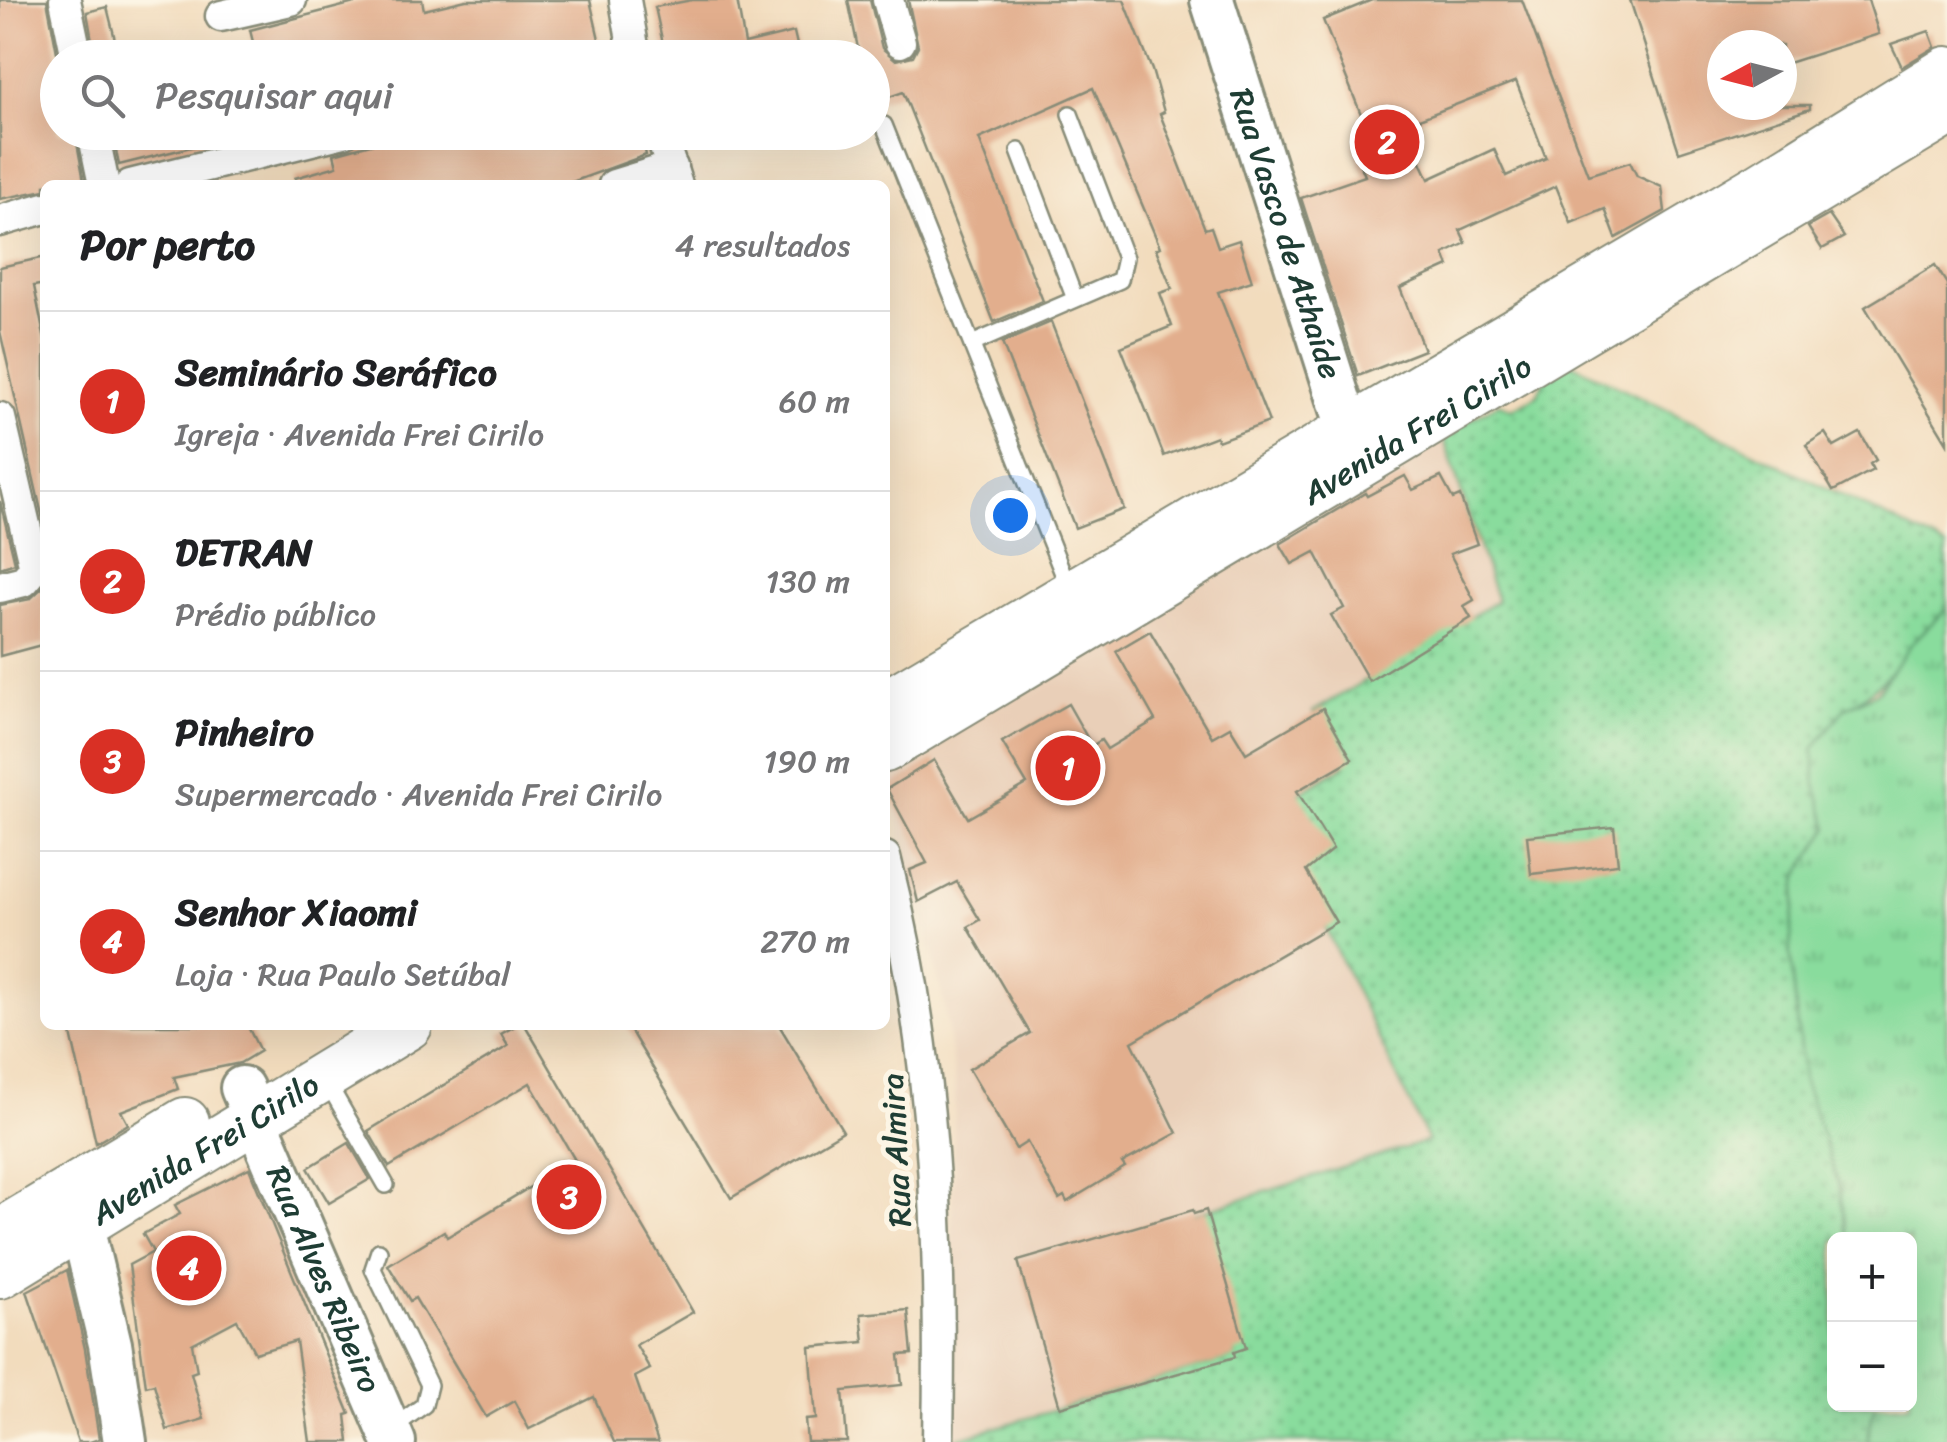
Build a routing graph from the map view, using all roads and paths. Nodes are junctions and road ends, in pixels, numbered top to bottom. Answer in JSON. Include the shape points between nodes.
{"nodes":[{"id":1,"x":65,"y":0,"type":"edge"},
{"id":2,"x":290,"y":0,"type":"edge"},
{"id":3,"x":625,"y":0,"type":"edge"},
{"id":4,"x":888,"y":0,"type":"edge"},
{"id":5,"x":1212,"y":0,"type":"edge"},
{"id":6,"x":222,"y":16,"type":"dead end"},
{"id":7,"x":73,"y":40,"type":"edge"},
{"id":8,"x":632,"y":40,"type":"edge"},
{"id":9,"x":900,"y":42,"type":"dead end"},
{"id":10,"x":1947,"y":71,"type":"edge"},
{"id":11,"x":1947,"y":112,"type":"edge"},
{"id":12,"x":1070,"y":114,"type":"dead end"},
{"id":13,"x":890,"y":140,"type":"edge"},
{"id":14,"x":97,"y":150,"type":"edge"},
{"id":15,"x":271,"y":150,"type":"edge"},
{"id":16,"x":666,"y":150,"type":"edge"},
{"id":17,"x":1019,"y":151,"type":"dead end"},
{"id":18,"x":674,"y":176,"type":"edge"},
{"id":19,"x":103,"y":180,"type":"edge"},
{"id":20,"x":150,"y":180,"type":"edge"},
{"id":21,"x":647,"y":180,"type":"edge"},
{"id":22,"x":40,"y":209,"type":"edge"},
{"id":23,"x":0,"y":221,"type":"edge"},
{"id":24,"x":1075,"y":300,"type":"junction"},
{"id":25,"x":972,"y":344,"type":"junction"},
{"id":26,"x":0,"y":418,"type":"edge"},
{"id":27,"x":1357,"y":447,"type":"junction"},
{"id":28,"x":5,"y":457,"type":"edge"},
{"id":29,"x":0,"y":587,"type":"edge"},
{"id":30,"x":1072,"y":595,"type":"junction"},
{"id":31,"x":890,"y":701,"type":"edge"},
{"id":32,"x":890,"y":745,"type":"edge"},
{"id":33,"x":890,"y":881,"type":"edge"},
{"id":34,"x":341,"y":1030,"type":"edge"},
{"id":35,"x":399,"y":1030,"type":"edge"},
{"id":36,"x":323,"y":1074,"type":"junction"},
{"id":37,"x":250,"y":1102,"type":"junction"},
{"id":38,"x":386,"y":1185,"type":"dead end"},
{"id":39,"x":78,"y":1206,"type":"junction"},
{"id":40,"x":0,"y":1232,"type":"edge"},
{"id":41,"x":379,"y":1250,"type":"dead end"},
{"id":42,"x":0,"y":1274,"type":"edge"},
{"id":43,"x":392,"y":1436,"type":"edge"},
{"id":44,"x":125,"y":1442,"type":"edge"},
{"id":45,"x":938,"y":1442,"type":"edge"}],
"edges":[{"from":1,"to":7,"type":"street"},
{"from":2,"to":6,"type":"street"},
{"from":3,"to":8,"type":"street"},
{"from":4,"to":9,"type":"street"},
{"from":5,"to":27,"type":"street","name":"Rua Vasco de Athaíde"},
{"from":10,"to":27,"type":"main road","name":"Avenida Frei Cirilo"},
{"from":11,"to":27,"type":"main road","name":"Avenida Frei Cirilo"},
{"from":12,"to":24,"type":"lane","via":[[1124,258],[1120,280]]},
{"from":13,"to":25,"type":"lane"},
{"from":14,"to":19,"type":"street"},
{"from":15,"to":20,"type":"street"},
{"from":16,"to":18,"type":"street"},
{"from":17,"to":24,"type":"lane"},
{"from":18,"to":21,"type":"street"},
{"from":22,"to":23,"type":"street"},
{"from":24,"to":25,"type":"lane"},
{"from":25,"to":30,"type":"lane"},
{"from":26,"to":28,"type":"street"},
{"from":27,"to":30,"type":"main road","name":"Avenida Frei Cirilo"},
{"from":27,"to":32,"type":"main road","name":"Avenida Frei Cirilo"},
{"from":28,"to":29,"type":"street","via":[[34,573]]},
{"from":30,"to":31,"type":"main road","name":"Avenida Frei Cirilo"},
{"from":33,"to":45,"type":"street","name":"Rua Almira","via":[[932,1111]]},
{"from":34,"to":37,"type":"main road","name":"Avenida Frei Cirilo"},
{"from":35,"to":36,"type":"main road","name":"Avenida Frei Cirilo"},
{"from":36,"to":37,"type":"main road","name":"Avenida Frei Cirilo"},
{"from":36,"to":38,"type":"lane"},
{"from":37,"to":39,"type":"main road","name":"Avenida Frei Cirilo"},
{"from":37,"to":43,"type":"street","name":"Rua Alves Ribeiro"},
{"from":39,"to":40,"type":"main road","name":"Avenida Frei Cirilo"},
{"from":39,"to":42,"type":"main road","name":"Avenida Frei Cirilo"},
{"from":39,"to":44,"type":"street"},
{"from":41,"to":43,"type":"lane","via":[[374,1269],[429,1385],[424,1405]]}]}
